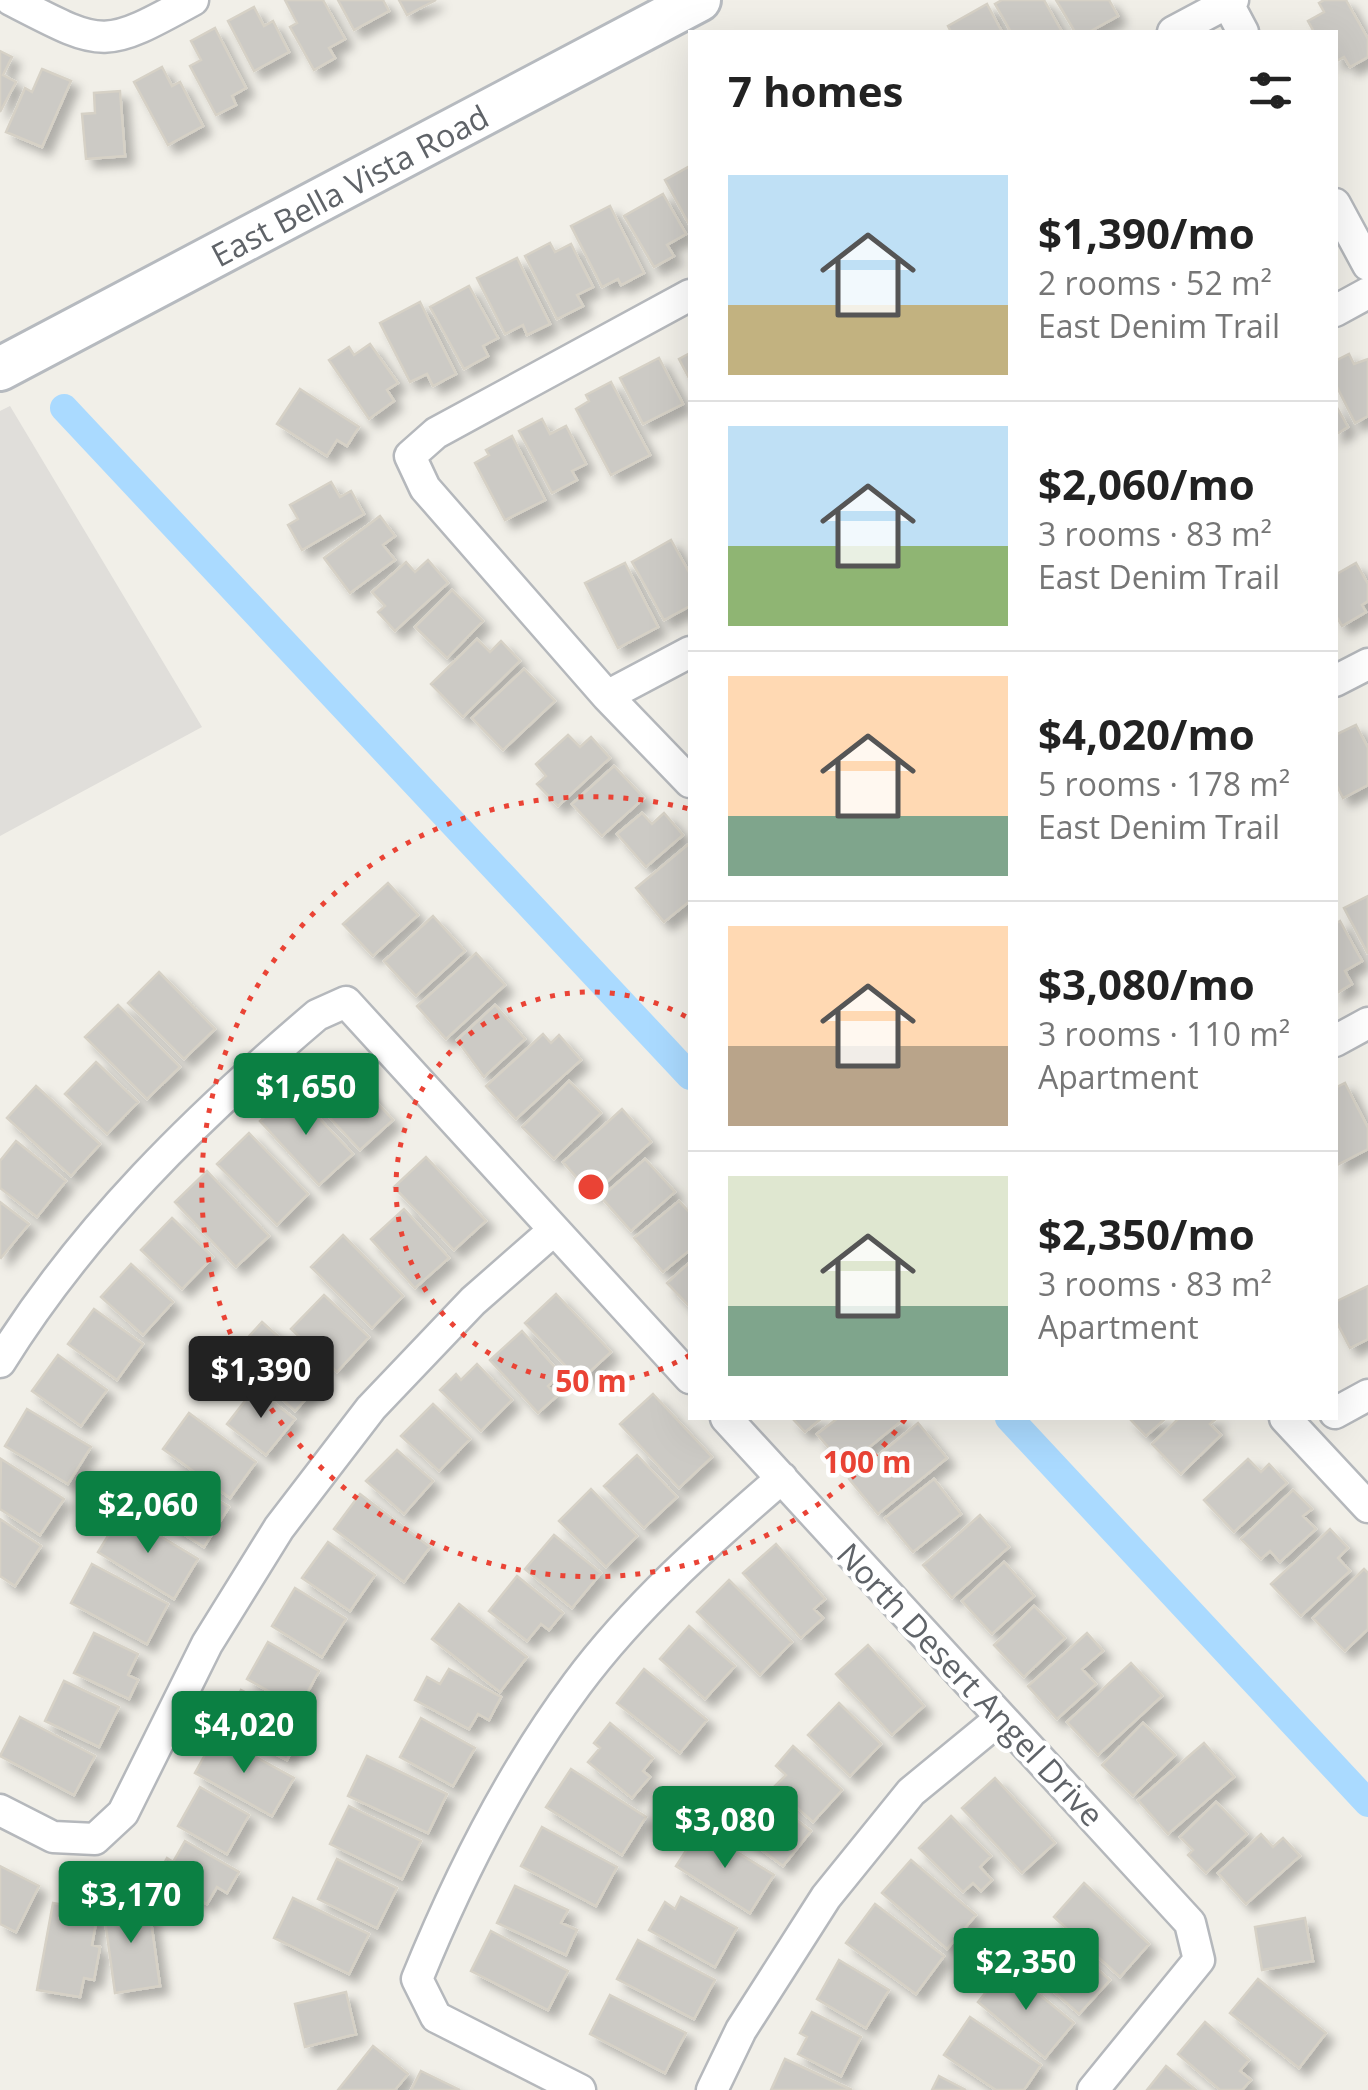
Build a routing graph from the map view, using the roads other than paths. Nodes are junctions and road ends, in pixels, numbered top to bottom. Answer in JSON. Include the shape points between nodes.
{"nodes":[{"id":1,"x":11,"y":0,"type":"edge"},
{"id":2,"x":193,"y":0,"type":"edge"},
{"id":3,"x":699,"y":0,"type":"edge"},
{"id":4,"x":1229,"y":1,"type":"edge"},
{"id":5,"x":1177,"y":30,"type":"edge"},
{"id":6,"x":1243,"y":30,"type":"edge"},
{"id":7,"x":1338,"y":210,"type":"edge"},
{"id":8,"x":1368,"y":266,"type":"edge"},
{"id":9,"x":1368,"y":293,"type":"edge"},
{"id":10,"x":688,"y":296,"type":"edge"},
{"id":11,"x":1338,"y":309,"type":"edge"},
{"id":12,"x":0,"y":369,"type":"edge"},
{"id":13,"x":688,"y":653,"type":"edge"},
{"id":14,"x":1368,"y":664,"type":"edge"},
{"id":15,"x":1338,"y":679,"type":"edge"},
{"id":16,"x":607,"y":696,"type":"junction"},
{"id":17,"x":688,"y":780,"type":"edge"},
{"id":18,"x":1368,"y":1023,"type":"edge"},
{"id":19,"x":1338,"y":1039,"type":"edge"},
{"id":20,"x":554,"y":1230,"type":"junction"},
{"id":21,"x":0,"y":1362,"type":"edge"},
{"id":22,"x":688,"y":1376,"type":"edge"},
{"id":23,"x":1368,"y":1394,"type":"edge"},
{"id":24,"x":1338,"y":1411,"type":"edge"},
{"id":25,"x":728,"y":1420,"type":"edge"},
{"id":26,"x":1292,"y":1425,"type":"edge"},
{"id":27,"x":782,"y":1478,"type":"junction"},
{"id":28,"x":1368,"y":1507,"type":"edge"},
{"id":29,"x":1002,"y":1718,"type":"junction"},
{"id":30,"x":0,"y":1810,"type":"edge"},
{"id":31,"x":522,"y":2078,"type":"edge"},
{"id":32,"x":580,"y":2090,"type":"edge"},
{"id":33,"x":712,"y":2090,"type":"edge"},
{"id":34,"x":1093,"y":2090,"type":"edge"}],
"edges":[{"from":1,"to":2,"type":"street","via":[[100,40],[130,34]]},
{"from":3,"to":12,"type":"street","name":"East Bella Vista Road"},
{"from":4,"to":5,"type":"street"},
{"from":4,"to":6,"type":"street"},
{"from":7,"to":8,"type":"street"},
{"from":9,"to":11,"type":"street"},
{"from":10,"to":16,"type":"street","via":[[436,433],[410,456],[426,488]]},
{"from":13,"to":16,"type":"street"},
{"from":14,"to":15,"type":"street"},
{"from":16,"to":17,"type":"street"},
{"from":18,"to":19,"type":"street"},
{"from":20,"to":21,"type":"street","via":[[346,1002],[317,1015],[145,1172],[42,1295]]},
{"from":20,"to":22,"type":"street"},
{"from":20,"to":30,"type":"street","via":[[473,1301],[371,1408],[280,1528],[206,1644],[123,1814],[94,1839],[54,1837]]},
{"from":23,"to":24,"type":"street"},
{"from":25,"to":27,"type":"street","name":"North Desert Angel Drive"},
{"from":26,"to":28,"type":"street"},
{"from":27,"to":29,"type":"street","name":"North Desert Angel Drive"},
{"from":27,"to":31,"type":"street","via":[[684,1563],[578,1683],[499,1802],[417,1979],[436,2017]]},
{"from":29,"to":33,"type":"street","via":[[912,1792],[826,1897],[741,2030]]},
{"from":29,"to":34,"type":"street","name":"North Desert Angel Drive","via":[[1190,1923],[1199,1960]]},
{"from":31,"to":32,"type":"street"}]}
